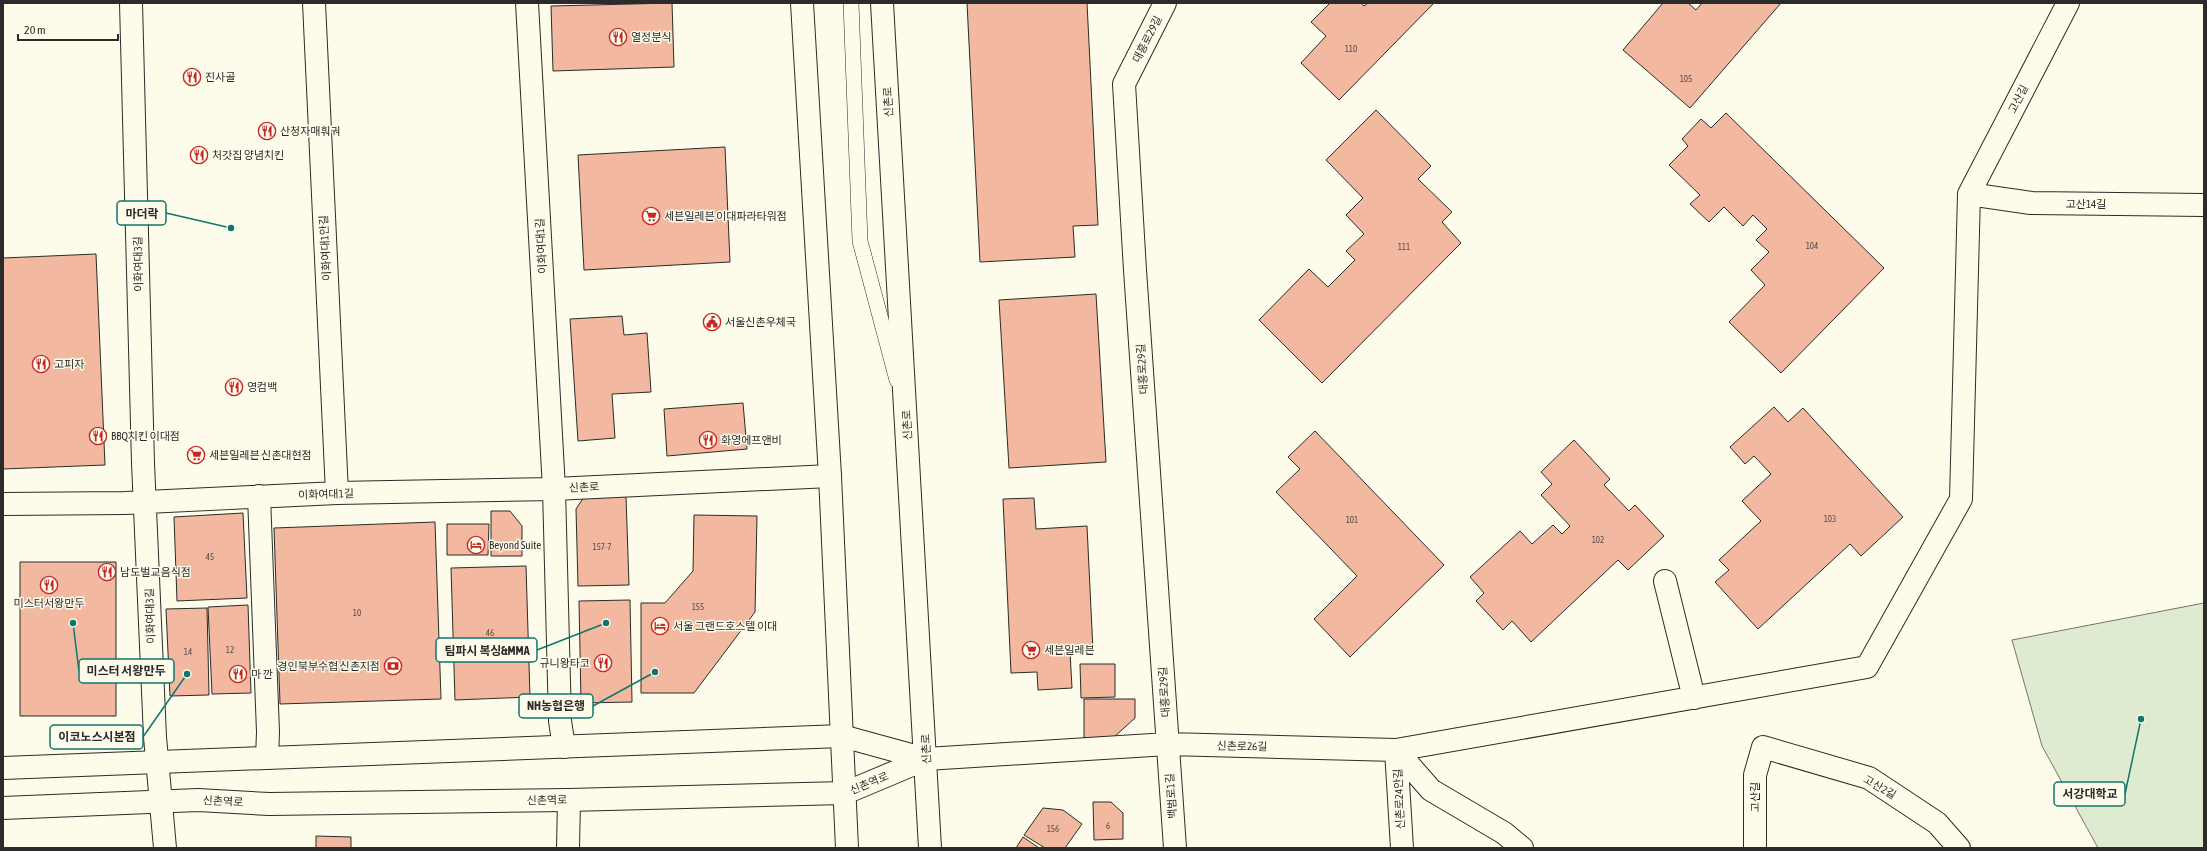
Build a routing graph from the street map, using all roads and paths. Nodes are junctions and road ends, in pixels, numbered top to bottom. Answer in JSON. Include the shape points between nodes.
{"nodes":[{"id":1,"x":131,"y":3,"type":"edge"},
{"id":2,"x":314,"y":3,"type":"edge"},
{"id":3,"x":527,"y":3,"type":"edge"},
{"id":4,"x":802,"y":3,"type":"edge"},
{"id":5,"x":851,"y":3,"type":"edge"},
{"id":6,"x":882,"y":3,"type":"edge"},
{"id":7,"x":1165,"y":3,"type":"edge"},
{"id":8,"x":2068,"y":3,"type":"edge"},
{"id":9,"x":1969,"y":194,"type":"junction"},
{"id":10,"x":2204,"y":205,"type":"edge"},
{"id":11,"x":907,"y":420,"type":"junction"},
{"id":12,"x":830,"y":476,"type":"junction"},
{"id":13,"x":554,"y":489,"type":"junction"},
{"id":14,"x":337,"y":493,"type":"junction"},
{"id":15,"x":259,"y":496,"type":"junction"},
{"id":16,"x":145,"y":502,"type":"junction"},
{"id":17,"x":3,"y":504,"type":"edge"},
{"id":18,"x":1665,"y":581,"type":"dead end"},
{"id":19,"x":1694,"y":698,"type":"junction"},
{"id":20,"x":842,"y":736,"type":"junction"},
{"id":21,"x":1168,"y":744,"type":"junction"},
{"id":22,"x":564,"y":747,"type":"junction"},
{"id":23,"x":1763,"y":747,"type":"joint"},
{"id":24,"x":1396,"y":750,"type":"junction"},
{"id":25,"x":267,"y":758,"type":"junction"},
{"id":26,"x":926,"y":759,"type":"junction"},
{"id":27,"x":158,"y":763,"type":"junction"},
{"id":28,"x":3,"y":768,"type":"edge"},
{"id":29,"x":845,"y":793,"type":"junction"},
{"id":30,"x":569,"y":800,"type":"junction"},
{"id":31,"x":161,"y":801,"type":"junction"},
{"id":32,"x":3,"y":808,"type":"edge"},
{"id":33,"x":165,"y":848,"type":"edge"},
{"id":34,"x":568,"y":848,"type":"edge"},
{"id":35,"x":847,"y":848,"type":"edge"},
{"id":36,"x":930,"y":848,"type":"edge"},
{"id":37,"x":1175,"y":848,"type":"edge"},
{"id":38,"x":1402,"y":848,"type":"edge"},
{"id":39,"x":1522,"y":848,"type":"edge"},
{"id":40,"x":1754,"y":848,"type":"edge"},
{"id":41,"x":1958,"y":848,"type":"edge"}],
"edges":[{"from":1,"to":16,"type":"street","name":"이화여대3길"},
{"from":2,"to":14,"type":"street","name":"이화여대1안길"},
{"from":3,"to":13,"type":"street","name":"이화여대1길"},
{"from":4,"to":12,"type":"street"},
{"from":5,"to":11,"type":"lane","via":[[860,241]]},
{"from":6,"to":11,"type":"street","name":"신촌로"},
{"from":7,"to":21,"type":"street","name":"대흥로29길","via":[[1124,84]]},
{"from":8,"to":9,"type":"street","name":"고산길"},
{"from":9,"to":10,"type":"street","name":"고산14길","via":[[2031,204]]},
{"from":9,"to":19,"type":"street","name":"신촌로26길","via":[[1961,499],[1867,667]]},
{"from":11,"to":26,"type":"street","name":"신촌로"},
{"from":12,"to":13,"type":"street","name":"신촌로"},
{"from":12,"to":20,"type":"street"},
{"from":13,"to":14,"type":"street","name":"이화여대1길"},
{"from":13,"to":22,"type":"street","name":"이화여대1길","via":[[560,721]]},
{"from":14,"to":15,"type":"street","name":"이화여대1길"},
{"from":15,"to":16,"type":"street","name":"이화여대1길"},
{"from":15,"to":25,"type":"street"},
{"from":16,"to":17,"type":"street"},
{"from":16,"to":27,"type":"street","name":"이화여대3길"},
{"from":18,"to":19,"type":"street"},
{"from":19,"to":24,"type":"street","name":"신촌로26길"},
{"from":20,"to":22,"type":"street"},
{"from":20,"to":26,"type":"street"},
{"from":20,"to":29,"type":"street"},
{"from":21,"to":24,"type":"street","name":"신촌로26길"},
{"from":21,"to":26,"type":"street","name":"신촌로26길"},
{"from":21,"to":37,"type":"street","name":"백범로1길"},
{"from":22,"to":25,"type":"street"},
{"from":23,"to":40,"type":"street","name":"고산길","via":[[1755,775]]},
{"from":23,"to":41,"type":"street","name":"고산2길","via":[[1869,778],[1937,822]]},
{"from":24,"to":38,"type":"street","name":"신촌로24안길"},
{"from":24,"to":39,"type":"street","via":[[1431,790],[1504,833]]},
{"from":25,"to":27,"type":"street"},
{"from":26,"to":29,"type":"street","name":"신촌역로"},
{"from":26,"to":36,"type":"street","name":"신촌로"},
{"from":27,"to":28,"type":"street"},
{"from":27,"to":31,"type":"street","name":"이화여대3길"},
{"from":29,"to":30,"type":"street","name":"신촌역로"},
{"from":29,"to":35,"type":"street"},
{"from":30,"to":31,"type":"street","name":"신촌역로","via":[[269,804],[198,800]]},
{"from":30,"to":34,"type":"street"},
{"from":31,"to":32,"type":"street","name":"신촌역로"},
{"from":31,"to":33,"type":"street"}]}
